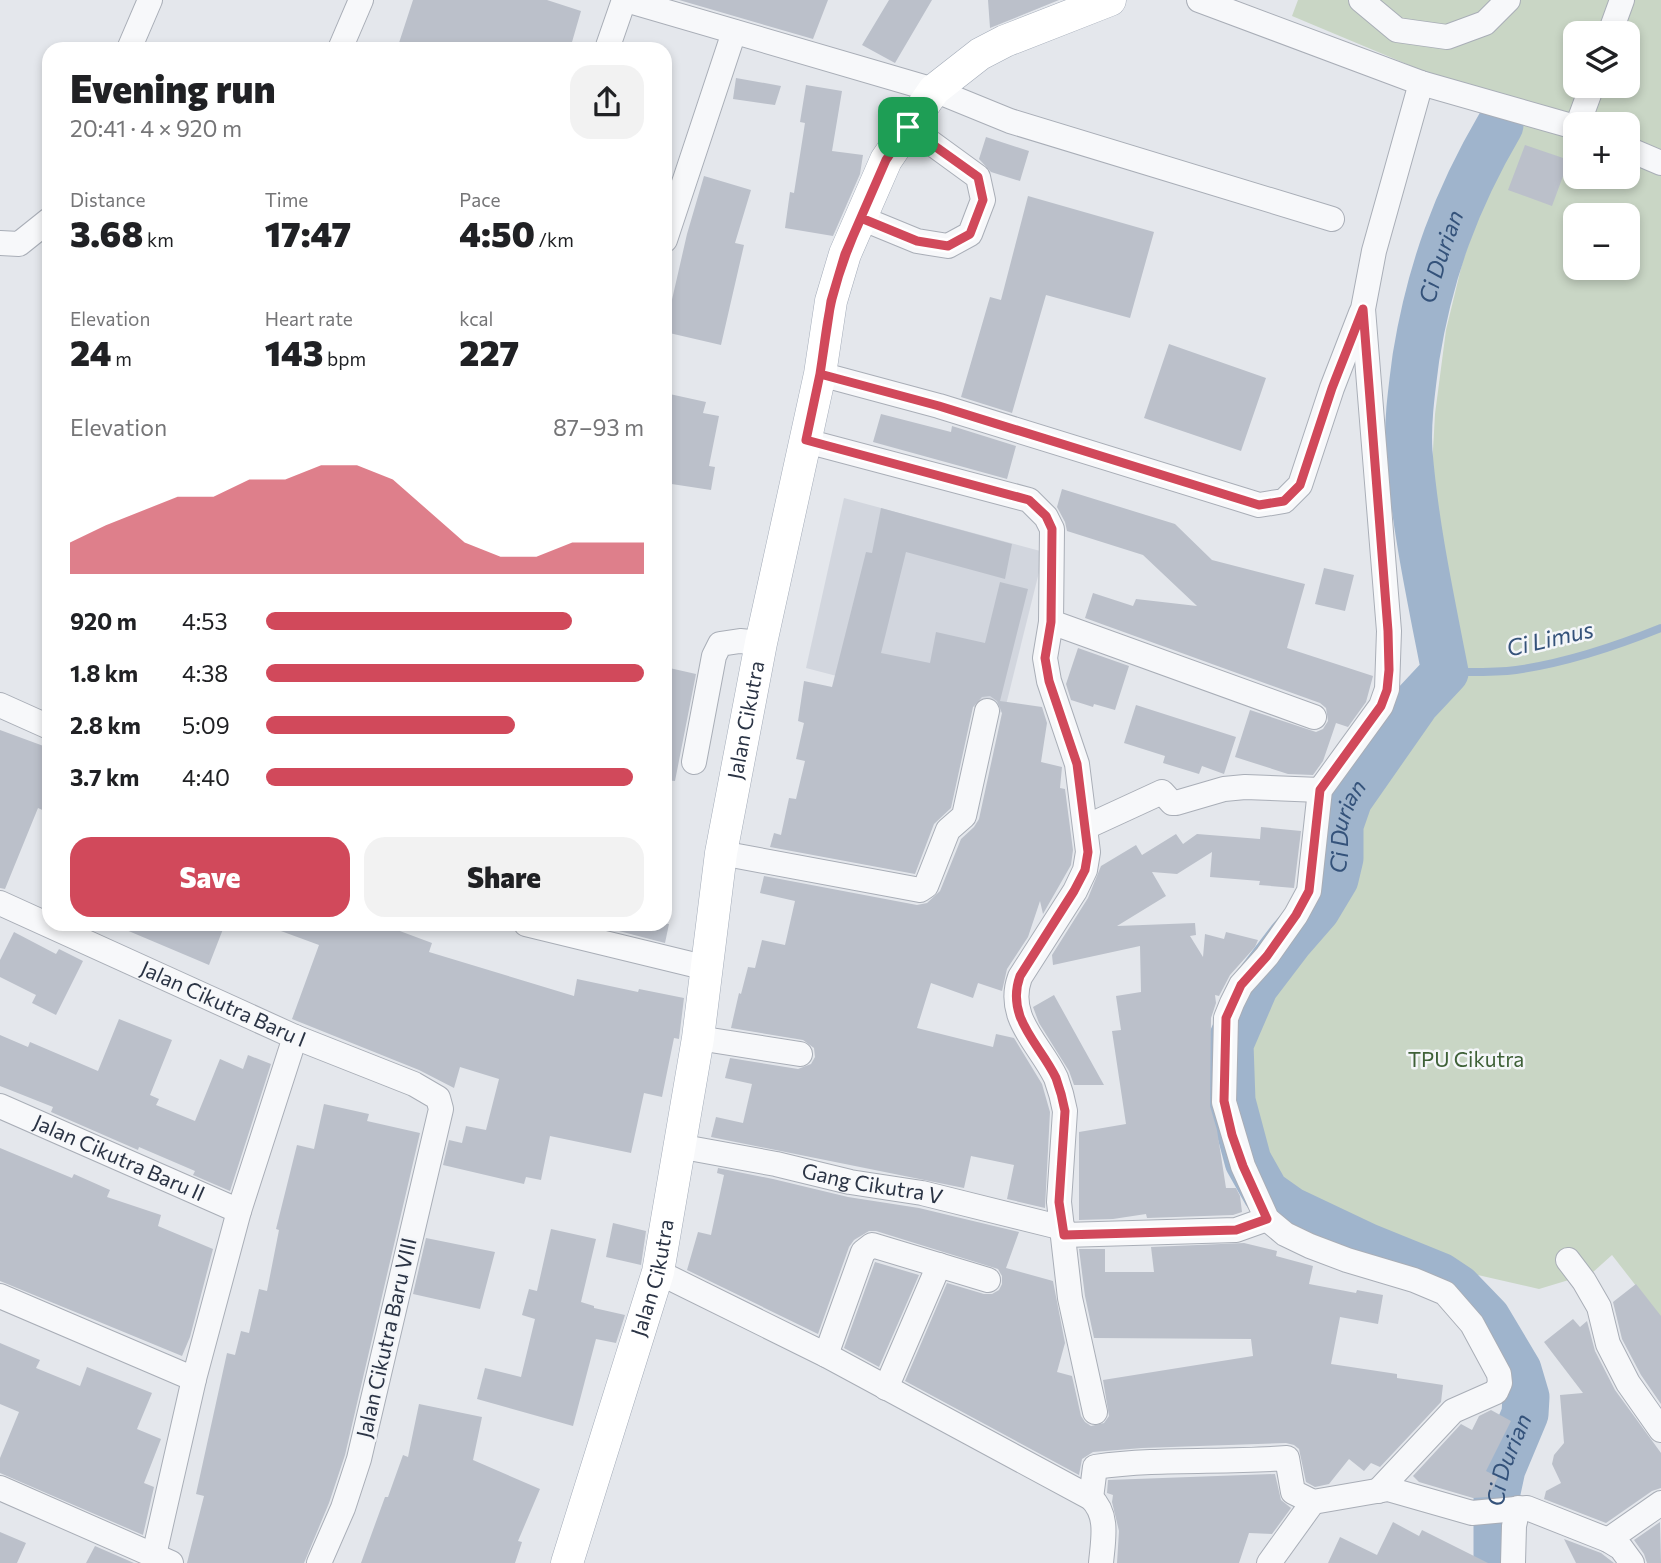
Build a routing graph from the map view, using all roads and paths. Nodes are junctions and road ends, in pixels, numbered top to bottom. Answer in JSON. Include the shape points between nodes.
{"nodes":[{"id":1,"x":149,"y":0,"type":"edge"},
{"id":2,"x":361,"y":0,"type":"edge"},
{"id":3,"x":625,"y":0,"type":"edge"},
{"id":4,"x":1110,"y":0,"type":"edge"},
{"id":5,"x":1199,"y":0,"type":"edge"},
{"id":6,"x":1362,"y":0,"type":"edge"},
{"id":7,"x":1508,"y":0,"type":"edge"},
{"id":8,"x":1622,"y":0,"type":"edge"},
{"id":9,"x":1614,"y":21,"type":"edge"},
{"id":10,"x":734,"y":32,"type":"junction"},
{"id":11,"x":132,"y":42,"type":"edge"},
{"id":12,"x":343,"y":42,"type":"edge"},
{"id":13,"x":610,"y":42,"type":"edge"},
{"id":14,"x":1421,"y":83,"type":"junction"},
{"id":15,"x":934,"y":90,"type":"junction"},
{"id":16,"x":1563,"y":122,"type":"edge"},
{"id":17,"x":908,"y":127,"type":"junction"},
{"id":18,"x":1640,"y":154,"type":"edge"},
{"id":19,"x":1661,"y":163,"type":"edge"},
{"id":20,"x":861,"y":218,"type":"junction"},
{"id":21,"x":672,"y":219,"type":"edge"},
{"id":22,"x":1332,"y":219,"type":"dead end"},
{"id":23,"x":42,"y":226,"type":"edge"},
{"id":24,"x":0,"y":243,"type":"edge"},
{"id":25,"x":1363,"y":309,"type":"junction"},
{"id":26,"x":820,"y":374,"type":"junction"},
{"id":27,"x":806,"y":440,"type":"junction"},
{"id":28,"x":1051,"y":622,"type":"junction"},
{"id":29,"x":761,"y":643,"type":"junction"},
{"id":30,"x":0,"y":705,"type":"edge"},
{"id":31,"x":987,"y":711,"type":"dead end"},
{"id":32,"x":1314,"y":717,"type":"dead end"},
{"id":33,"x":42,"y":722,"type":"edge"},
{"id":34,"x":694,"y":762,"type":"dead end"},
{"id":35,"x":1320,"y":790,"type":"junction"},
{"id":36,"x":1086,"y":827,"type":"junction"},
{"id":37,"x":721,"y":853,"type":"junction"},
{"id":38,"x":0,"y":903,"type":"edge"},
{"id":39,"x":42,"y":922,"type":"edge"},
{"id":40,"x":62,"y":931,"type":"edge"},
{"id":41,"x":555,"y":931,"type":"edge"},
{"id":42,"x":707,"y":968,"type":"junction"},
{"id":43,"x":295,"y":1037,"type":"junction"},
{"id":44,"x":698,"y":1038,"type":"junction"},
{"id":45,"x":800,"y":1054,"type":"dead end"},
{"id":46,"x":0,"y":1106,"type":"edge"},
{"id":47,"x":441,"y":1109,"type":"joint"},
{"id":48,"x":678,"y":1146,"type":"junction"},
{"id":49,"x":239,"y":1211,"type":"junction"},
{"id":50,"x":1267,"y":1219,"type":"junction"},
{"id":51,"x":1063,"y":1231,"type":"junction"},
{"id":52,"x":1568,"y":1261,"type":"dead end"},
{"id":53,"x":939,"y":1265,"type":"junction"},
{"id":54,"x":658,"y":1272,"type":"junction"},
{"id":55,"x":988,"y":1280,"type":"dead end"},
{"id":56,"x":0,"y":1296,"type":"edge"},
{"id":57,"x":826,"y":1354,"type":"junction"},
{"id":58,"x":194,"y":1379,"type":"junction"},
{"id":59,"x":886,"y":1388,"type":"junction"},
{"id":60,"x":1095,"y":1412,"type":"dead end"},
{"id":61,"x":1661,"y":1430,"type":"edge"},
{"id":62,"x":0,"y":1488,"type":"edge"},
{"id":63,"x":1378,"y":1491,"type":"junction"},
{"id":64,"x":1091,"y":1498,"type":"junction"},
{"id":65,"x":1313,"y":1502,"type":"junction"},
{"id":66,"x":1661,"y":1503,"type":"edge"},
{"id":67,"x":1509,"y":1510,"type":"junction"},
{"id":68,"x":1608,"y":1540,"type":"junction"},
{"id":69,"x":162,"y":1559,"type":"edge"},
{"id":70,"x":319,"y":1563,"type":"edge"},
{"id":71,"x":567,"y":1563,"type":"edge"},
{"id":72,"x":1101,"y":1563,"type":"edge"},
{"id":73,"x":1269,"y":1563,"type":"edge"},
{"id":74,"x":1513,"y":1563,"type":"edge"},
{"id":75,"x":1632,"y":1563,"type":"edge"}],
"edges":[{"from":1,"to":11,"type":"street"},
{"from":2,"to":12,"type":"street"},
{"from":3,"to":10,"type":"street"},
{"from":3,"to":13,"type":"street"},
{"from":4,"to":15,"type":"main road","name":"Jalan Cikutra","via":[[1005,41]]},
{"from":5,"to":14,"type":"street"},
{"from":6,"to":7,"type":"street","via":[[1397,30],[1447,37],[1485,23]]},
{"from":8,"to":9,"type":"street"},
{"from":10,"to":15,"type":"street"},
{"from":10,"to":21,"type":"street"},
{"from":14,"to":16,"type":"street"},
{"from":14,"to":25,"type":"street","via":[[1374,251]]},
{"from":15,"to":17,"type":"main road","name":"Jalan Cikutra"},
{"from":15,"to":22,"type":"street","via":[[1010,121]]},
{"from":17,"to":20,"type":"main road","name":"Jalan Cikutra","via":[[886,160]]},
{"from":17,"to":20,"type":"street","via":[[978,177],[983,200],[970,234],[948,246],[927,243]]},
{"from":18,"to":19,"type":"street"},
{"from":20,"to":26,"type":"main road","name":"Jalan Cikutra","via":[[831,301]]},
{"from":23,"to":24,"type":"street","via":[[19,244]]},
{"from":25,"to":26,"type":"street","via":[[1300,485],[1284,501],[1272,504],[1259,505]]},
{"from":25,"to":35,"type":"street","via":[[1389,670],[1381,706]]},
{"from":26,"to":27,"type":"main road","name":"Jalan Cikutra"},
{"from":27,"to":28,"type":"street","via":[[1029,500],[1052,529]]},
{"from":27,"to":29,"type":"main road","name":"Jalan Cikutra"},
{"from":28,"to":32,"type":"street"},
{"from":28,"to":36,"type":"street","via":[[1045,658],[1077,764]]},
{"from":29,"to":34,"type":"street","via":[[720,644]]},
{"from":29,"to":37,"type":"main road","name":"Jalan Cikutra"},
{"from":30,"to":33,"type":"street"},
{"from":31,"to":37,"type":"street","via":[[964,816],[948,830],[926,886],[920,890]]},
{"from":35,"to":36,"type":"street","via":[[1245,787],[1176,803],[1162,792]]},
{"from":35,"to":50,"type":"street","via":[[1309,891],[1267,956],[1241,985],[1226,1018],[1224,1101],[1243,1166]]},
{"from":36,"to":51,"type":"street","via":[[1085,870],[1015,991],[1023,1026],[1063,1098],[1059,1202]]},
{"from":37,"to":42,"type":"main road","name":"Jalan Cikutra"},
{"from":38,"to":39,"type":"street","name":"Jalan Cikutra Baru I"},
{"from":40,"to":43,"type":"street","name":"Jalan Cikutra Baru I"},
{"from":41,"to":42,"type":"street"},
{"from":42,"to":44,"type":"main road","name":"Jalan Cikutra"},
{"from":43,"to":47,"type":"street","name":"Jalan Cikutra Baru I","via":[[429,1091],[438,1098]]},
{"from":43,"to":49,"type":"street"},
{"from":44,"to":45,"type":"street"},
{"from":44,"to":48,"type":"main road","name":"Jalan Cikutra"},
{"from":46,"to":49,"type":"street","name":"Jalan Cikutra Baru II"},
{"from":47,"to":70,"type":"street","name":"Jalan Cikutra Baru VIII","via":[[359,1459]]},
{"from":48,"to":51,"type":"street","name":"Gang Cikutra V","via":[[922,1193]]},
{"from":48,"to":54,"type":"main road","name":"Jalan Cikutra"},
{"from":49,"to":58,"type":"street"},
{"from":50,"to":51,"type":"street","name":"Gang Cikutra V","via":[[1236,1230]]},
{"from":50,"to":63,"type":"street","via":[[1310,1246],[1445,1293],[1472,1324],[1499,1374],[1496,1392],[1453,1411]]},
{"from":51,"to":60,"type":"street","via":[[1070,1298]]},
{"from":52,"to":61,"type":"street","via":[[1599,1307],[1608,1344],[1628,1383]]},
{"from":53,"to":55,"type":"street"},
{"from":53,"to":57,"type":"street","via":[[869,1246]]},
{"from":53,"to":59,"type":"street"},
{"from":54,"to":57,"type":"street"},
{"from":54,"to":71,"type":"main road","name":"Jalan Cikutra"},
{"from":56,"to":58,"type":"street"},
{"from":57,"to":59,"type":"street"},
{"from":58,"to":69,"type":"street"},
{"from":59,"to":64,"type":"street"},
{"from":62,"to":69,"type":"street"},
{"from":63,"to":65,"type":"street"},
{"from":63,"to":67,"type":"street","via":[[1388,1489],[1472,1513]]},
{"from":64,"to":65,"type":"street","via":[[1095,1467],[1287,1458],[1293,1492]]},
{"from":64,"to":72,"type":"street","via":[[1104,1518]]},
{"from":65,"to":73,"type":"street"},
{"from":66,"to":68,"type":"street"},
{"from":67,"to":68,"type":"street","via":[[1527,1508]]},
{"from":67,"to":74,"type":"street","via":[[1514,1526]]},
{"from":68,"to":75,"type":"street"}]}
